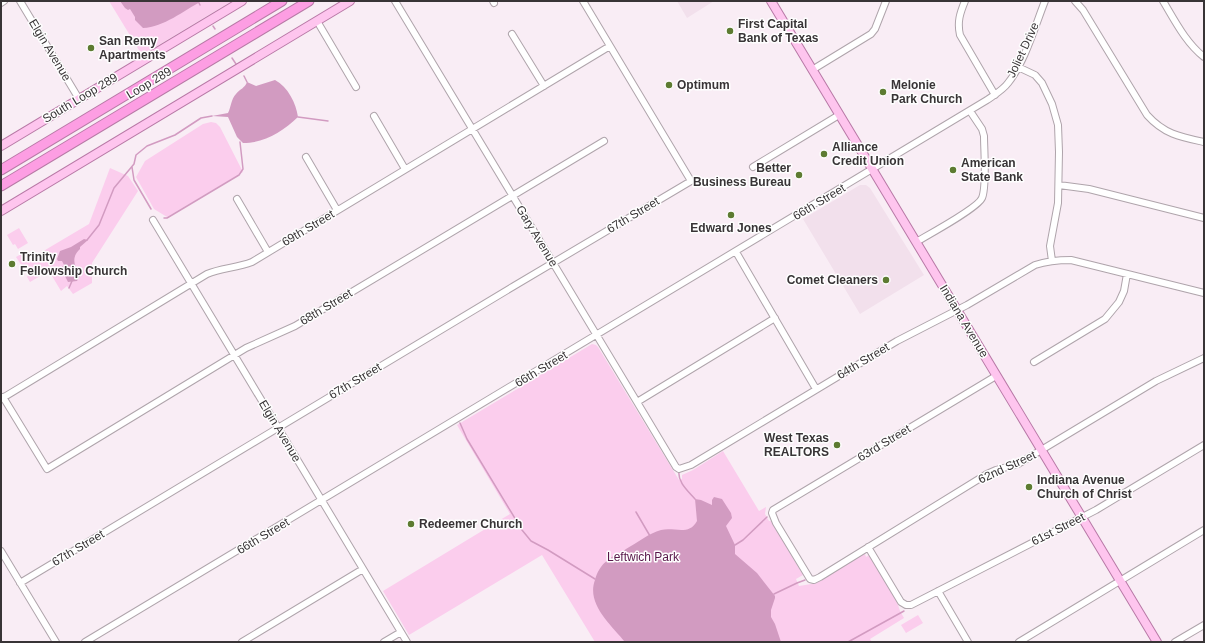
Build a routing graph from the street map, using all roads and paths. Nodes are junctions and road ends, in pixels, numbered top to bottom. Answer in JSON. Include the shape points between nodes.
{"nodes":[{"id":1,"x":4,"y":1,"type":"edge"},
{"id":2,"x":20,"y":1,"type":"edge"},
{"id":3,"x":242,"y":1,"type":"edge"},
{"id":4,"x":277,"y":1,"type":"edge"},
{"id":5,"x":282,"y":1,"type":"edge"},
{"id":6,"x":309,"y":1,"type":"edge"},
{"id":7,"x":350,"y":1,"type":"edge"},
{"id":8,"x":396,"y":1,"type":"edge"},
{"id":9,"x":583,"y":1,"type":"edge"},
{"id":10,"x":772,"y":1,"type":"edge"},
{"id":11,"x":886,"y":1,"type":"edge"},
{"id":12,"x":965,"y":1,"type":"edge"},
{"id":13,"x":1045,"y":1,"type":"edge"},
{"id":14,"x":1075,"y":1,"type":"edge"},
{"id":15,"x":1163,"y":1,"type":"edge"},
{"id":16,"x":1,"y":3,"type":"edge"},
{"id":17,"x":317,"y":21,"type":"junction"},
{"id":18,"x":235,"y":29,"type":"junction"},
{"id":19,"x":512,"y":34,"type":"dead end"},
{"id":20,"x":610,"y":46,"type":"junction"},
{"id":21,"x":1204,"y":57,"type":"edge"},
{"id":22,"x":1018,"y":67,"type":"junction"},
{"id":23,"x":812,"y":70,"type":"junction"},
{"id":24,"x":544,"y":86,"type":"junction"},
{"id":25,"x":356,"y":87,"type":"dead end"},
{"id":26,"x":996,"y":95,"type":"junction"},
{"id":27,"x":79,"y":99,"type":"junction"},
{"id":28,"x":970,"y":110,"type":"junction"},
{"id":29,"x":839,"y":115,"type":"junction"},
{"id":30,"x":374,"y":116,"type":"dead end"},
{"id":31,"x":473,"y":129,"type":"junction"},
{"id":32,"x":604,"y":140,"type":"dead end"},
{"id":33,"x":1204,"y":142,"type":"edge"},
{"id":34,"x":1,"y":146,"type":"edge"},
{"id":35,"x":306,"y":157,"type":"dead end"},
{"id":36,"x":753,"y":167,"type":"dead end"},
{"id":37,"x":406,"y":169,"type":"junction"},
{"id":38,"x":1,"y":170,"type":"edge"},
{"id":39,"x":872,"y":170,"type":"junction"},
{"id":40,"x":1059,"y":185,"type":"junction"},
{"id":41,"x":1,"y":186,"type":"edge"},
{"id":42,"x":513,"y":195,"type":"junction"},
{"id":43,"x":237,"y":199,"type":"dead end"},
{"id":44,"x":337,"y":210,"type":"junction"},
{"id":45,"x":1,"y":211,"type":"edge"},
{"id":46,"x":1204,"y":218,"type":"edge"},
{"id":47,"x":153,"y":220,"type":"dead end"},
{"id":48,"x":916,"y":242,"type":"junction"},
{"id":49,"x":268,"y":252,"type":"junction"},
{"id":50,"x":736,"y":252,"type":"junction"},
{"id":51,"x":1052,"y":261,"type":"junction"},
{"id":52,"x":553,"y":263,"type":"junction"},
{"id":53,"x":1127,"y":274,"type":"junction"},
{"id":54,"x":191,"y":283,"type":"junction"},
{"id":55,"x":1204,"y":293,"type":"edge"},
{"id":56,"x":957,"y":310,"type":"junction"},
{"id":57,"x":775,"y":318,"type":"junction"},
{"id":58,"x":597,"y":335,"type":"junction"},
{"id":59,"x":235,"y":356,"type":"junction"},
{"id":60,"x":1204,"y":358,"type":"edge"},
{"id":61,"x":1034,"y":362,"type":"dead end"},
{"id":62,"x":996,"y":376,"type":"junction"},
{"id":63,"x":816,"y":389,"type":"junction"},
{"id":64,"x":2,"y":398,"type":"edge"},
{"id":65,"x":637,"y":402,"type":"junction"},
{"id":66,"x":278,"y":428,"type":"junction"},
{"id":67,"x":1204,"y":445,"type":"edge"},
{"id":68,"x":1041,"y":450,"type":"junction"},
{"id":69,"x":679,"y":469,"type":"joint"},
{"id":70,"x":322,"y":500,"type":"junction"},
{"id":71,"x":1082,"y":517,"type":"junction"},
{"id":72,"x":1204,"y":530,"type":"edge"},
{"id":73,"x":868,"y":547,"type":"junction"},
{"id":74,"x":1,"y":551,"type":"edge"},
{"id":75,"x":363,"y":569,"type":"junction"},
{"id":76,"x":812,"y":579,"type":"joint"},
{"id":77,"x":1120,"y":581,"type":"junction"},
{"id":78,"x":20,"y":583,"type":"junction"},
{"id":79,"x":938,"y":591,"type":"junction"},
{"id":80,"x":1204,"y":624,"type":"edge"},
{"id":81,"x":401,"y":632,"type":"junction"},
{"id":82,"x":56,"y":642,"type":"edge"},
{"id":83,"x":85,"y":642,"type":"edge"},
{"id":84,"x":242,"y":642,"type":"edge"},
{"id":85,"x":384,"y":642,"type":"edge"},
{"id":86,"x":407,"y":642,"type":"edge"},
{"id":87,"x":968,"y":642,"type":"edge"},
{"id":88,"x":1019,"y":642,"type":"edge"},
{"id":89,"x":1157,"y":642,"type":"edge"},
{"id":90,"x":1175,"y":642,"type":"edge"}],
"edges":[{"from":1,"to":16,"type":"street"},
{"from":2,"to":27,"type":"street","name":"Elgin Avenue"},
{"from":3,"to":27,"type":"main road","name":"South Loop 289"},
{"from":4,"to":18,"type":"highway"},
{"from":5,"to":18,"type":"highway","name":"Loop 289"},
{"from":6,"to":41,"type":"highway","name":"Loop 289"},
{"from":7,"to":17,"type":"main road"},
{"from":8,"to":31,"type":"street","name":"Gary Avenue"},
{"from":9,"to":20,"type":"street"},
{"from":10,"to":23,"type":"main road","name":"Indiana Avenue"},
{"from":11,"to":23,"type":"street","via":[[871,34]]},
{"from":12,"to":26,"type":"street","via":[[959,17],[960,35]]},
{"from":13,"to":22,"type":"street","name":"Joliet Drive"},
{"from":14,"to":33,"type":"street","via":[[1084,10],[1153,122],[1172,134]]},
{"from":15,"to":21,"type":"street","via":[[1183,34]]},
{"from":17,"to":25,"type":"street"},
{"from":17,"to":45,"type":"main road"},
{"from":18,"to":38,"type":"highway","name":"Loop 289"},
{"from":19,"to":24,"type":"street"},
{"from":20,"to":24,"type":"street","name":"69th Street"},
{"from":20,"to":52,"type":"street","name":"67th Street","via":[[691,181]]},
{"from":22,"to":26,"type":"street","name":"Joliet Drive"},
{"from":22,"to":40,"type":"street","via":[[1038,79],[1052,104],[1058,126]]},
{"from":23,"to":29,"type":"main road","name":"Indiana Avenue"},
{"from":24,"to":31,"type":"street","name":"69th Street"},
{"from":26,"to":28,"type":"street","name":"66th Street"},
{"from":27,"to":34,"type":"main road","name":"South Loop 289"},
{"from":28,"to":39,"type":"street","name":"66th Street"},
{"from":28,"to":48,"type":"street","via":[[984,136],[985,201]]},
{"from":29,"to":36,"type":"street"},
{"from":29,"to":39,"type":"main road","name":"Indiana Avenue"},
{"from":30,"to":37,"type":"street"},
{"from":31,"to":37,"type":"street","name":"69th Street"},
{"from":31,"to":42,"type":"street","name":"Gary Avenue"},
{"from":32,"to":42,"type":"street","name":"68th Street"},
{"from":35,"to":44,"type":"street"},
{"from":37,"to":44,"type":"street","name":"69th Street"},
{"from":39,"to":48,"type":"main road","name":"Indiana Avenue"},
{"from":39,"to":50,"type":"street","name":"66th Street"},
{"from":40,"to":46,"type":"street","via":[[1089,189]]},
{"from":40,"to":51,"type":"street","via":[[1057,214],[1050,246]]},
{"from":42,"to":52,"type":"street","name":"Gary Avenue"},
{"from":42,"to":59,"type":"street","name":"68th Street","via":[[295,326]]},
{"from":43,"to":49,"type":"street"},
{"from":44,"to":49,"type":"street","name":"69th Street"},
{"from":47,"to":54,"type":"street","name":"Elgin Avenue"},
{"from":48,"to":56,"type":"main road","name":"Indiana Avenue"},
{"from":49,"to":54,"type":"street","name":"69th Street","via":[[252,262],[214,271]]},
{"from":50,"to":57,"type":"street"},
{"from":50,"to":58,"type":"street","name":"66th Street"},
{"from":51,"to":53,"type":"street","name":"64th Street","via":[[1071,260]]},
{"from":51,"to":56,"type":"street","name":"64th Street","via":[[1035,265]]},
{"from":52,"to":58,"type":"street","name":"Gary Avenue"},
{"from":52,"to":66,"type":"street","name":"67th Street"},
{"from":53,"to":55,"type":"street","name":"64th Street"},
{"from":53,"to":61,"type":"street","via":[[1119,302],[1105,319]]},
{"from":54,"to":59,"type":"street","name":"Elgin Avenue"},
{"from":54,"to":64,"type":"street","name":"69th Street"},
{"from":56,"to":62,"type":"main road","name":"Indiana Avenue"},
{"from":56,"to":63,"type":"street","name":"64th Street","via":[[897,341]]},
{"from":57,"to":63,"type":"street"},
{"from":57,"to":65,"type":"street"},
{"from":58,"to":65,"type":"street","name":"Gary Avenue"},
{"from":58,"to":70,"type":"street","name":"66th Street"},
{"from":59,"to":64,"type":"street","name":"68th Street","via":[[47,469]]},
{"from":59,"to":66,"type":"street","name":"Elgin Avenue"},
{"from":60,"to":68,"type":"street","name":"62nd Street","via":[[1156,382]]},
{"from":62,"to":68,"type":"main road","name":"Indiana Avenue"},
{"from":62,"to":76,"type":"street","name":"63rd Street","via":[[773,510],[776,523],[806,574]]},
{"from":63,"to":69,"type":"street","name":"64th Street","via":[[690,465]]},
{"from":65,"to":69,"type":"street","name":"Gary Avenue"},
{"from":66,"to":70,"type":"street","name":"Elgin Avenue"},
{"from":66,"to":78,"type":"street","name":"67th Street"},
{"from":67,"to":71,"type":"street","name":"61st Street"},
{"from":68,"to":71,"type":"main road","name":"Indiana Avenue"},
{"from":68,"to":73,"type":"street","name":"62nd Street","via":[[1018,464],[987,474]]},
{"from":70,"to":75,"type":"street","name":"Elgin Avenue"},
{"from":70,"to":83,"type":"street","name":"66th Street"},
{"from":71,"to":77,"type":"main road","name":"Indiana Avenue"},
{"from":71,"to":79,"type":"street","name":"61st Street"},
{"from":72,"to":77,"type":"street"},
{"from":73,"to":76,"type":"street","name":"62nd Street","via":[[820,577]]},
{"from":73,"to":79,"type":"street","name":"61st Street","via":[[901,602],[911,605]]},
{"from":74,"to":78,"type":"street"},
{"from":75,"to":81,"type":"street","name":"Elgin Avenue"},
{"from":75,"to":84,"type":"street"},
{"from":77,"to":88,"type":"street"},
{"from":77,"to":89,"type":"main road","name":"Indiana Avenue"},
{"from":78,"to":82,"type":"street"},
{"from":79,"to":87,"type":"street"},
{"from":80,"to":90,"type":"street"},
{"from":81,"to":85,"type":"street"},
{"from":81,"to":86,"type":"street","name":"Elgin Avenue"}]}
